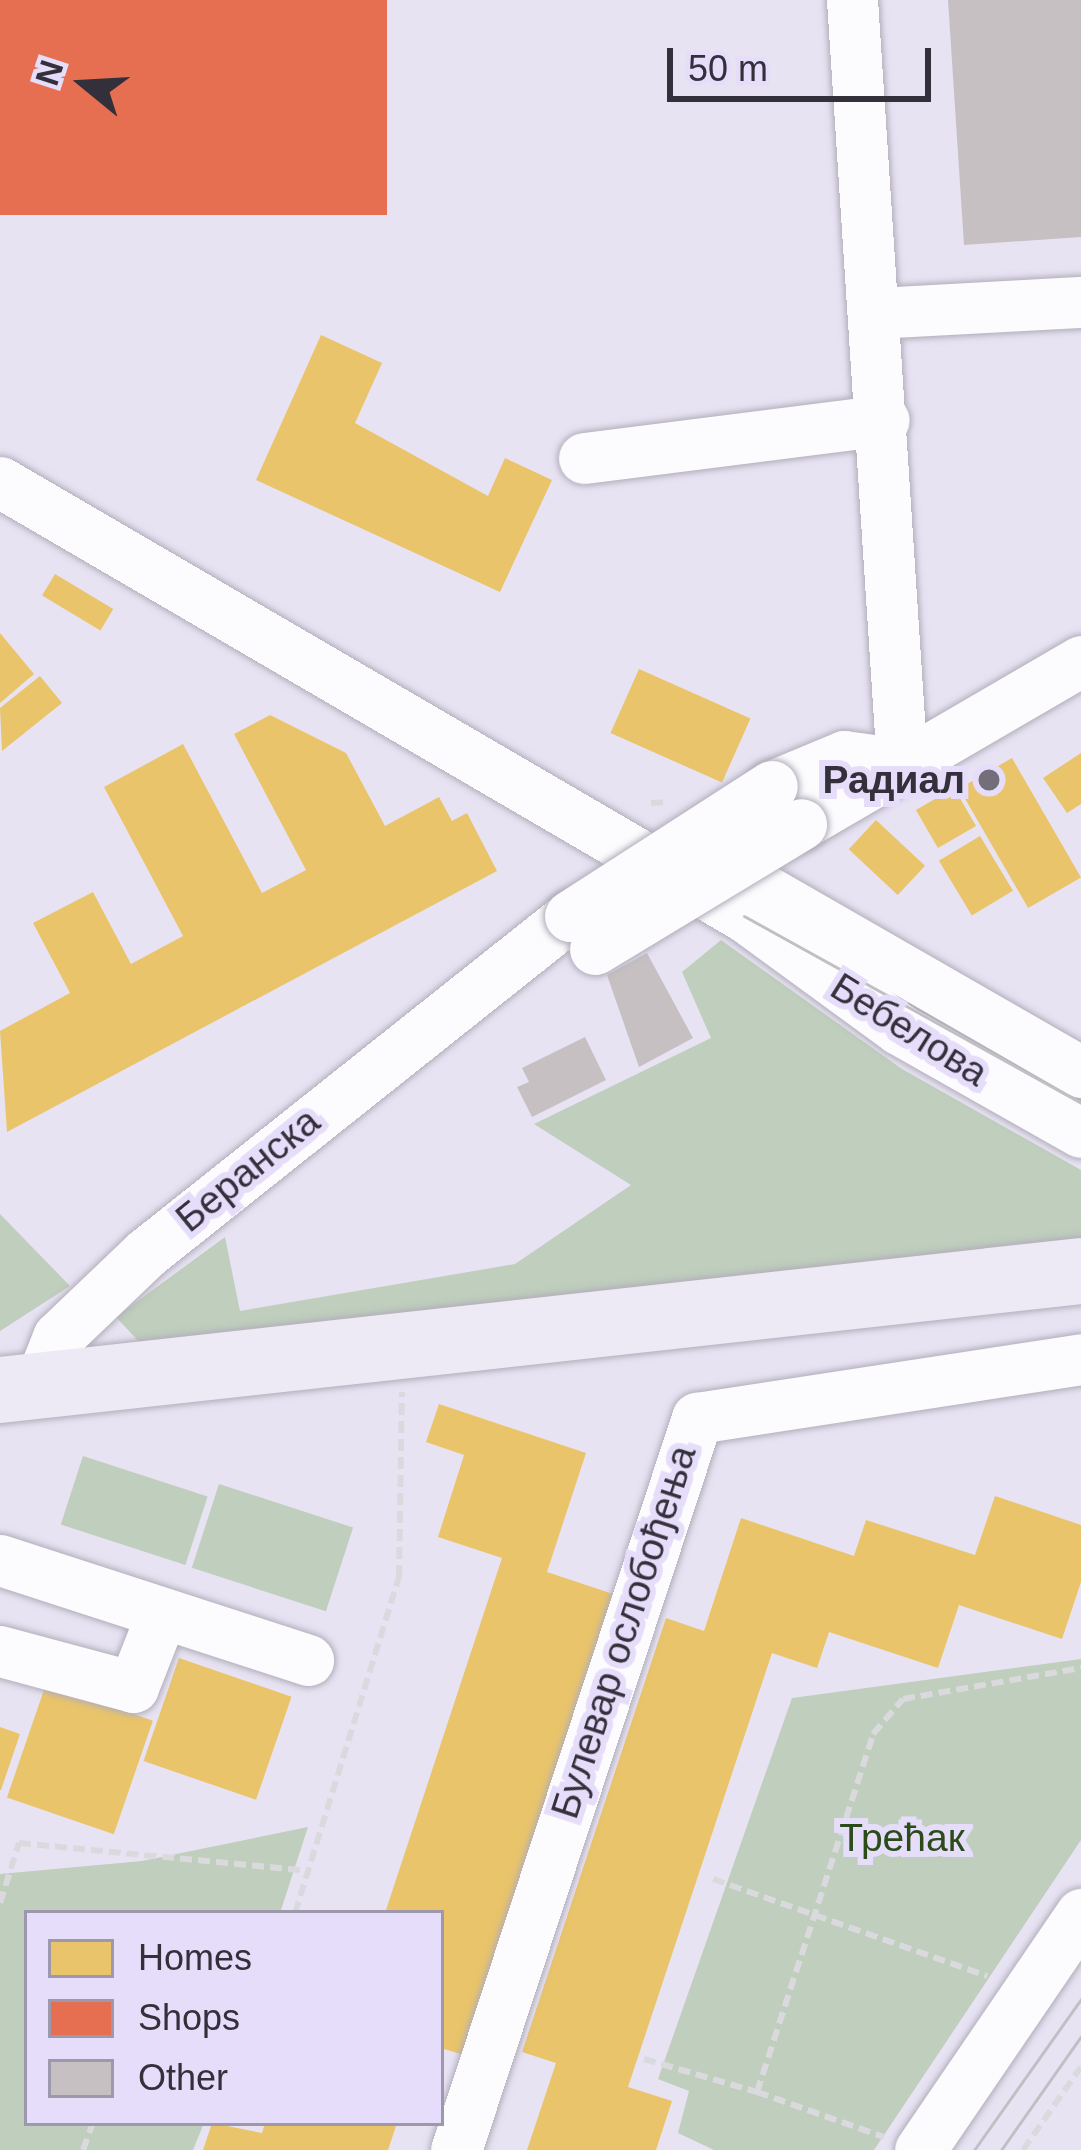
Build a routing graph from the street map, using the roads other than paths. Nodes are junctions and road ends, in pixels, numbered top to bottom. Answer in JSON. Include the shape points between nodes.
{"nodes":[{"id":1,"x":852,"y":0,"type":"edge"},
{"id":2,"x":1081,"y":302,"type":"edge"},
{"id":3,"x":876,"y":313,"type":"junction"},
{"id":4,"x":884,"y":420,"type":"junction"},
{"id":5,"x":0,"y":451,"type":"edge"},
{"id":6,"x":584,"y":458,"type":"dead end"},
{"id":7,"x":0,"y":482,"type":"edge"},
{"id":8,"x":1081,"y":661,"type":"edge"},
{"id":9,"x":902,"y":764,"type":"junction"},
{"id":10,"x":1081,"y":1072,"type":"edge"},
{"id":11,"x":1081,"y":1132,"type":"edge"},
{"id":12,"x":1081,"y":1271,"type":"edge"},
{"id":13,"x":1081,"y":1359,"type":"edge"},
{"id":14,"x":20,"y":1388,"type":"edge"},
{"id":15,"x":0,"y":1560,"type":"edge"},
{"id":16,"x":162,"y":1613,"type":"junction"},
{"id":17,"x":0,"y":1651,"type":"edge"},
{"id":18,"x":308,"y":1660,"type":"dead end"},
{"id":19,"x":1081,"y":1915,"type":"edge"},
{"id":20,"x":910,"y":2147,"type":"edge"},
{"id":21,"x":456,"y":2150,"type":"edge"}],
"edges":[{"from":1,"to":3,"type":"street"},
{"from":2,"to":3,"type":"street"},
{"from":3,"to":4,"type":"street"},
{"from":4,"to":6,"type":"street"},
{"from":4,"to":9,"type":"street"},
{"from":5,"to":10,"type":"street"},
{"from":7,"to":11,"type":"street","name":"Бебелова","via":[[744,916],[898,1029]]},
{"from":8,"to":9,"type":"street","name":"Беранска"},
{"from":9,"to":14,"type":"street","name":"Беранска","bridge":true,"via":[[786,805],[492,986],[146,1252],[58,1337]]},
{"from":12,"to":14,"type":"main road"},
{"from":13,"to":21,"type":"street","name":"Булевар ослобођења","via":[[697,1418]]},
{"from":15,"to":16,"type":"street"},
{"from":16,"to":17,"type":"street","via":[[144,1672],[124,1689]]},
{"from":16,"to":18,"type":"street"},
{"from":19,"to":20,"type":"street"}]}
